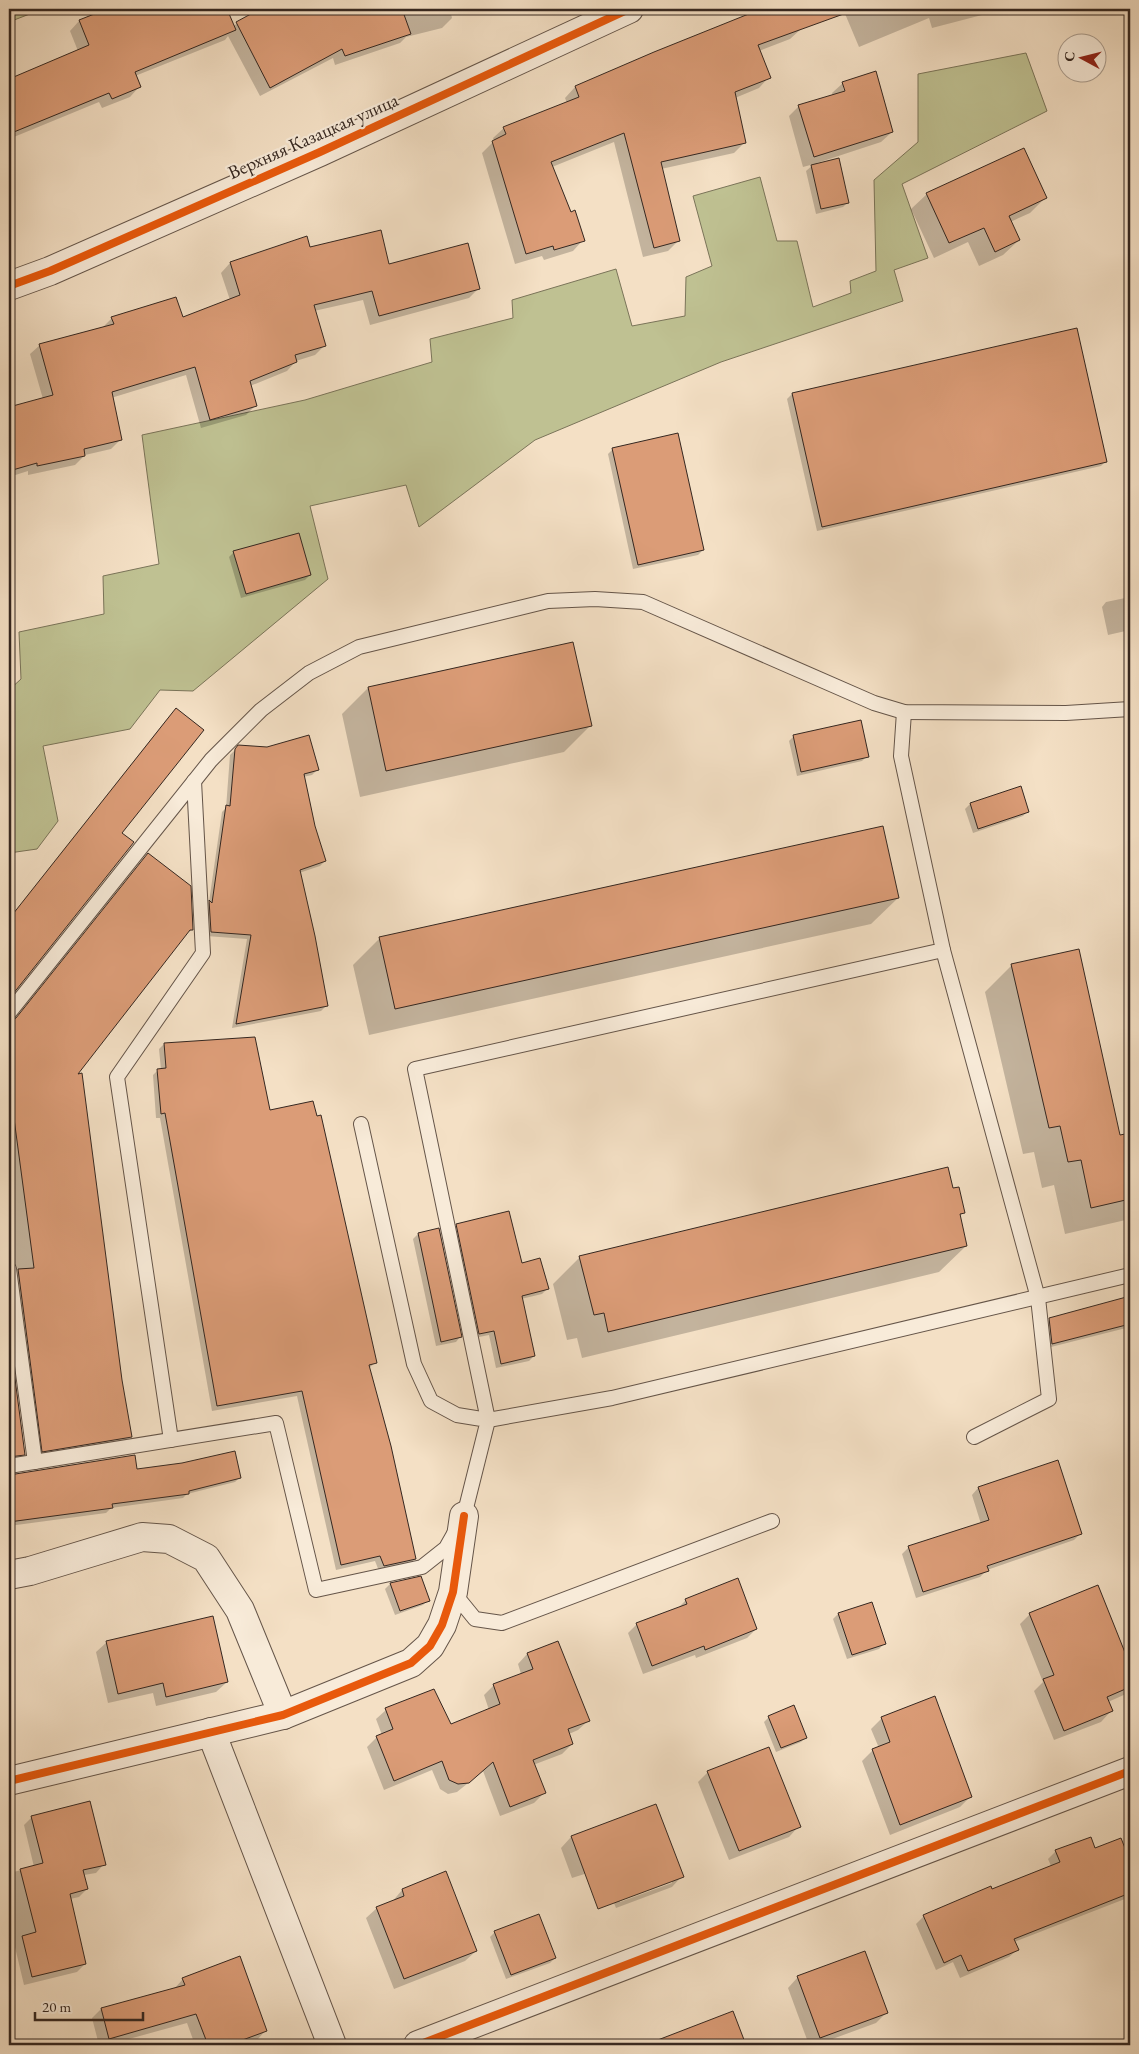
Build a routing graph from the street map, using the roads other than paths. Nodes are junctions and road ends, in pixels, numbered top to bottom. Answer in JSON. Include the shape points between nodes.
{"nodes":[{"id":1,"x":628,"y":9,"type":"edge"},
{"id":2,"x":9,"y":286,"type":"edge"},
{"id":3,"x":1130,"y":709,"type":"edge"},
{"id":4,"x":904,"y":712,"type":"junction"},
{"id":5,"x":194,"y":781,"type":"junction"},
{"id":6,"x":943,"y":950,"type":"junction"},
{"id":7,"x":9,"y":1013,"type":"edge"},
{"id":8,"x":361,"y":1124,"type":"dead end"},
{"id":9,"x":9,"y":1269,"type":"edge"},
{"id":10,"x":1130,"y":1275,"type":"edge"},
{"id":11,"x":1038,"y":1298,"type":"junction"},
{"id":12,"x":488,"y":1420,"type":"junction"},
{"id":13,"x":974,"y":1437,"type":"dead end"},
{"id":14,"x":171,"y":1440,"type":"junction"},
{"id":15,"x":35,"y":1462,"type":"junction"},
{"id":16,"x":9,"y":1466,"type":"edge"},
{"id":17,"x":464,"y":1516,"type":"junction"},
{"id":18,"x":772,"y":1520,"type":"dead end"},
{"id":19,"x":9,"y":1576,"type":"edge"},
{"id":20,"x":453,"y":1592,"type":"junction"},
{"id":21,"x":283,"y":1715,"type":"junction"},
{"id":22,"x":211,"y":1732,"type":"junction"},
{"id":23,"x":1130,"y":1771,"type":"edge"},
{"id":24,"x":9,"y":1781,"type":"edge"},
{"id":25,"x":332,"y":2045,"type":"edge"},
{"id":26,"x":418,"y":2045,"type":"edge"}],
"edges":[{"from":1,"to":2,"type":"street","name":"Верхняя Казацкая улица","via":[[320,152]]},
{"from":3,"to":4,"type":"lane","via":[[1066,713]]},
{"from":4,"to":5,"type":"lane","via":[[643,602],[548,601],[359,647],[309,673],[261,710]]},
{"from":4,"to":6,"type":"lane","via":[[901,756]]},
{"from":5,"to":7,"type":"lane"},
{"from":5,"to":14,"type":"lane","via":[[203,953],[117,1077]]},
{"from":6,"to":11,"type":"lane"},
{"from":6,"to":12,"type":"lane","via":[[416,1069]]},
{"from":8,"to":12,"type":"lane","via":[[414,1364],[431,1401],[457,1415]]},
{"from":9,"to":15,"type":"lane"},
{"from":10,"to":11,"type":"lane"},
{"from":11,"to":12,"type":"lane","via":[[612,1398]]},
{"from":11,"to":13,"type":"lane","via":[[1049,1400]]},
{"from":12,"to":17,"type":"lane"},
{"from":14,"to":15,"type":"lane"},
{"from":14,"to":17,"type":"lane","via":[[276,1423],[316,1590],[422,1567],[446,1548]]},
{"from":15,"to":16,"type":"lane"},
{"from":17,"to":20,"type":"street"},
{"from":18,"to":20,"type":"lane","via":[[502,1623],[475,1619]]},
{"from":19,"to":21,"type":"street","via":[[142,1537],[169,1539],[206,1558],[240,1610]]},
{"from":20,"to":21,"type":"street","via":[[442,1625],[430,1646],[411,1663]]},
{"from":21,"to":22,"type":"street"},
{"from":22,"to":24,"type":"street"},
{"from":22,"to":25,"type":"street"},
{"from":23,"to":26,"type":"street"}]}
